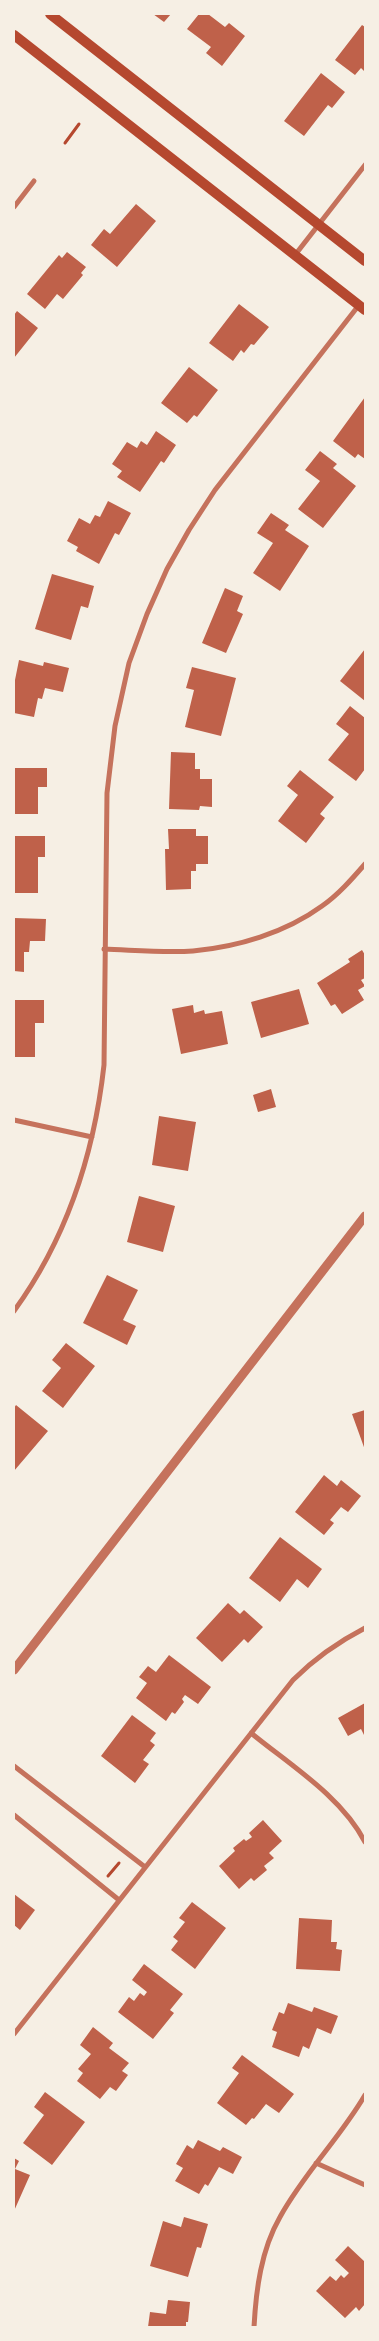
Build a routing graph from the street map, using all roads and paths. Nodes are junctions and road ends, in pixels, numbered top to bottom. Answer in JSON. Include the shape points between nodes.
{"nodes":[{"id":1,"x":50,"y":14,"type":"edge"},
{"id":2,"x":14,"y":35,"type":"edge"},
{"id":3,"x":79,"y":124,"type":"dead end"},
{"id":4,"x":65,"y":143,"type":"dead end"},
{"id":5,"x":365,"y":165,"type":"edge"},
{"id":6,"x":34,"y":181,"type":"dead end"},
{"id":7,"x":14,"y":207,"type":"edge"},
{"id":8,"x":319,"y":224,"type":"junction"},
{"id":9,"x":295,"y":256,"type":"junction"},
{"id":10,"x":365,"y":261,"type":"edge"},
{"id":11,"x":362,"y":308,"type":"edge"},
{"id":12,"x":365,"y":864,"type":"edge"},
{"id":13,"x":104,"y":949,"type":"junction"},
{"id":14,"x":14,"y":1120,"type":"edge"},
{"id":15,"x":92,"y":1137,"type":"junction"},
{"id":16,"x":365,"y":1216,"type":"edge"},
{"id":17,"x":14,"y":1312,"type":"edge"},
{"id":18,"x":365,"y":1628,"type":"edge"},
{"id":19,"x":14,"y":1670,"type":"edge"},
{"id":20,"x":251,"y":1732,"type":"junction"},
{"id":21,"x":14,"y":1766,"type":"edge"},
{"id":22,"x":14,"y":1815,"type":"edge"},
{"id":23,"x":365,"y":1842,"type":"edge"},
{"id":24,"x":119,"y":1863,"type":"dead end"},
{"id":25,"x":145,"y":1867,"type":"junction"},
{"id":26,"x":108,"y":1876,"type":"dead end"},
{"id":27,"x":119,"y":1900,"type":"junction"},
{"id":28,"x":14,"y":2034,"type":"edge"},
{"id":29,"x":364,"y":2100,"type":"edge"},
{"id":30,"x":316,"y":2163,"type":"junction"},
{"id":31,"x":365,"y":2185,"type":"edge"},
{"id":32,"x":254,"y":2327,"type":"edge"}],
"edges":[{"from":1,"to":8,"type":"main road"},
{"from":2,"to":9,"type":"main road"},
{"from":3,"to":4,"type":"path"},
{"from":5,"to":8,"type":"street"},
{"from":6,"to":7,"type":"street"},
{"from":8,"to":9,"type":"street"},
{"from":8,"to":10,"type":"main road"},
{"from":9,"to":11,"type":"main road"},
{"from":11,"to":13,"type":"street","via":[[215,490],[167,569],[147,614],[130,663],[110,756],[106,793]]},
{"from":12,"to":13,"type":"street","via":[[323,906],[252,940],[192,951]]},
{"from":13,"to":15,"type":"street","via":[[104,1065]]},
{"from":14,"to":15,"type":"street"},
{"from":15,"to":17,"type":"street","via":[[86,1165],[51,1252]]},
{"from":16,"to":19,"type":"street"},
{"from":18,"to":20,"type":"street","via":[[313,1660]]},
{"from":20,"to":23,"type":"street","via":[[344,1812]]},
{"from":20,"to":25,"type":"street"},
{"from":21,"to":25,"type":"street"},
{"from":22,"to":27,"type":"street"},
{"from":24,"to":26,"type":"path"},
{"from":25,"to":27,"type":"street"},
{"from":27,"to":28,"type":"street"},
{"from":29,"to":30,"type":"street"},
{"from":30,"to":31,"type":"street"},
{"from":30,"to":32,"type":"street","via":[[279,2218],[269,2241],[261,2268]]}]}
